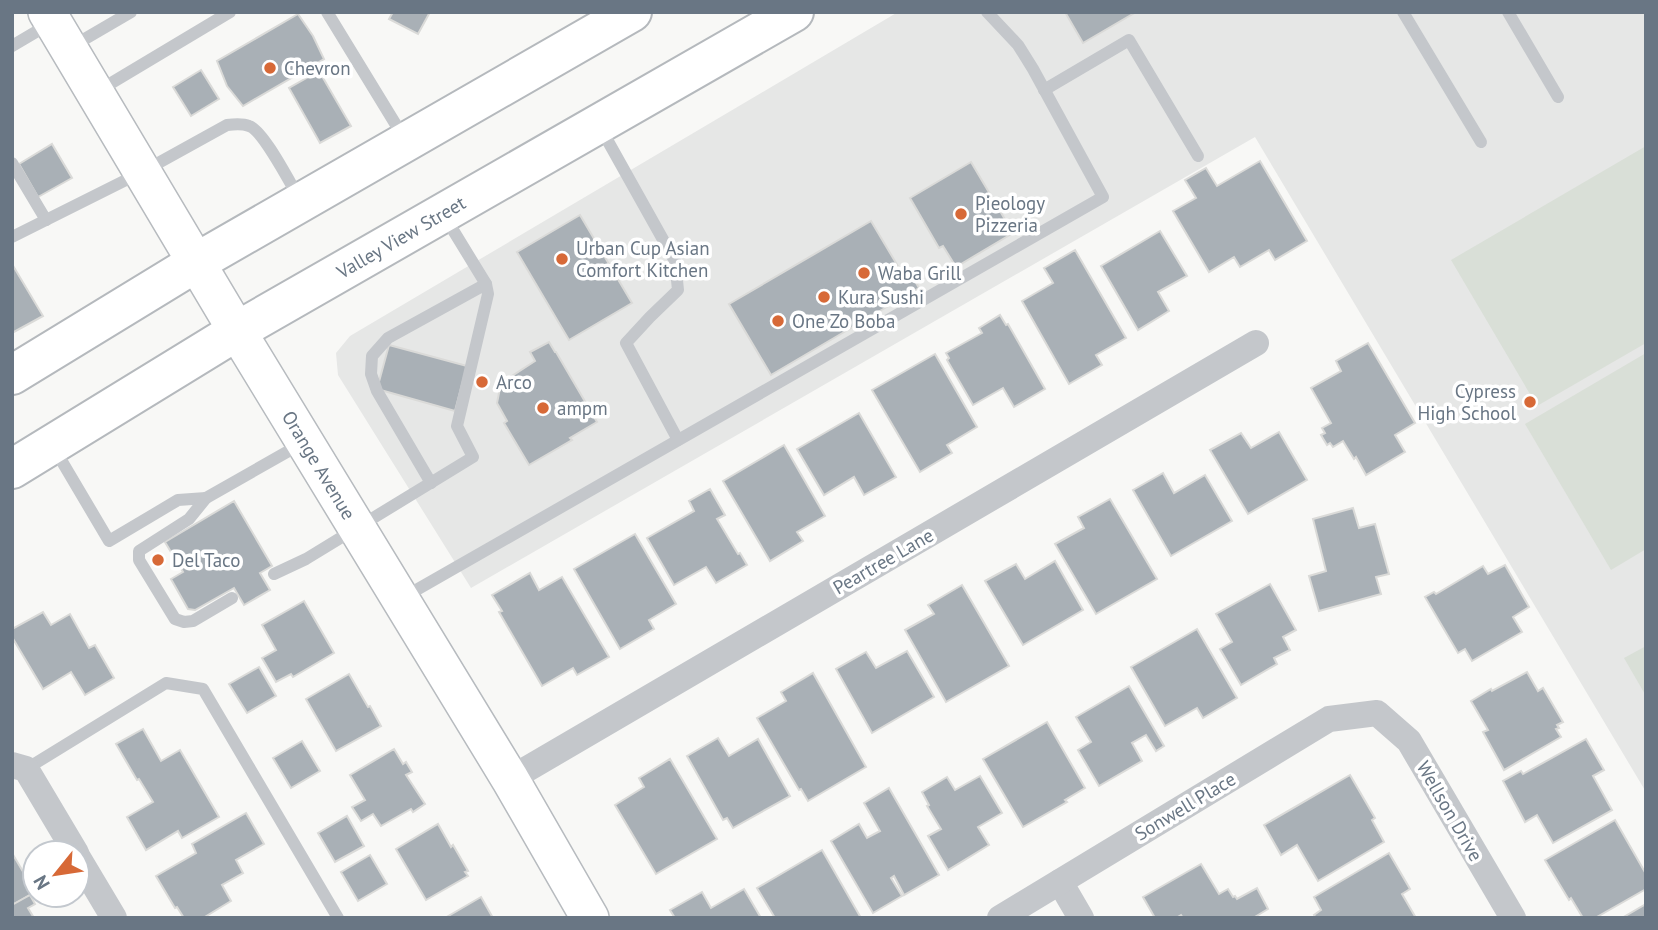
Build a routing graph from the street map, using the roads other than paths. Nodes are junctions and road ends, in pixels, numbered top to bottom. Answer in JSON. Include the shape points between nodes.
{"nodes":[{"id":1,"x":131,"y":12,"type":"edge"},
{"id":2,"x":230,"y":12,"type":"edge"},
{"id":3,"x":327,"y":12,"type":"edge"},
{"id":4,"x":632,"y":12,"type":"edge"},
{"id":5,"x":794,"y":12,"type":"edge"},
{"id":6,"x":987,"y":12,"type":"edge"},
{"id":7,"x":1403,"y":12,"type":"edge"},
{"id":8,"x":1508,"y":12,"type":"edge"},
{"id":9,"x":56,"y":28,"type":"edge"},
{"id":10,"x":12,"y":46,"type":"edge"},
{"id":11,"x":1044,"y":90,"type":"junction"},
{"id":12,"x":95,"y":93,"type":"junction"},
{"id":13,"x":1558,"y":97,"type":"dead end"},
{"id":14,"x":598,"y":124,"type":"junction"},
{"id":15,"x":406,"y":142,"type":"junction"},
{"id":16,"x":1481,"y":142,"type":"dead end"},
{"id":17,"x":1198,"y":156,"type":"dead end"},
{"id":18,"x":12,"y":163,"type":"edge"},
{"id":19,"x":142,"y":172,"type":"junction"},
{"id":20,"x":301,"y":202,"type":"junction"},
{"id":21,"x":443,"y":214,"type":"junction"},
{"id":22,"x":46,"y":220,"type":"junction"},
{"id":23,"x":12,"y":237,"type":"edge"},
{"id":24,"x":197,"y":262,"type":"junction"},
{"id":25,"x":486,"y":284,"type":"junction"},
{"id":26,"x":237,"y":331,"type":"junction"},
{"id":27,"x":1256,"y":343,"type":"dead end"},
{"id":28,"x":12,"y":375,"type":"edge"},
{"id":29,"x":678,"y":440,"type":"junction"},
{"id":30,"x":305,"y":442,"type":"junction"},
{"id":31,"x":52,"y":445,"type":"junction"},
{"id":32,"x":12,"y":469,"type":"edge"},
{"id":33,"x":431,"y":483,"type":"junction"},
{"id":34,"x":206,"y":498,"type":"junction"},
{"id":35,"x":357,"y":528,"type":"junction"},
{"id":36,"x":274,"y":574,"type":"dead end"},
{"id":37,"x":232,"y":598,"type":"dead end"},
{"id":38,"x":401,"y":599,"type":"junction"},
{"id":39,"x":1377,"y":713,"type":"joint"},
{"id":40,"x":19,"y":767,"type":"edge"},
{"id":41,"x":510,"y":779,"type":"junction"},
{"id":42,"x":66,"y":839,"type":"edge"},
{"id":43,"x":91,"y":879,"type":"edge"},
{"id":44,"x":1060,"y":882,"type":"junction"},
{"id":45,"x":114,"y":918,"type":"edge"},
{"id":46,"x":338,"y":918,"type":"edge"},
{"id":47,"x":590,"y":918,"type":"edge"},
{"id":48,"x":1000,"y":918,"type":"edge"},
{"id":49,"x":1081,"y":918,"type":"edge"},
{"id":50,"x":1513,"y":918,"type":"edge"}],
"edges":[{"from":1,"to":9,"type":"lane"},
{"from":2,"to":12,"type":"lane"},
{"from":3,"to":15,"type":"lane"},
{"from":4,"to":15,"type":"main road"},
{"from":5,"to":14,"type":"main road","name":"Valley View Street"},
{"from":6,"to":11,"type":"lane","via":[[1018,45]]},
{"from":7,"to":16,"type":"lane"},
{"from":8,"to":13,"type":"lane"},
{"from":9,"to":10,"type":"lane"},
{"from":9,"to":12,"type":"main road","name":"Orange Avenue"},
{"from":11,"to":17,"type":"lane","via":[[1129,40]]},
{"from":11,"to":29,"type":"lane","via":[[1103,197]]},
{"from":12,"to":19,"type":"main road","name":"Orange Avenue"},
{"from":14,"to":21,"type":"main road","name":"Valley View Street"},
{"from":14,"to":29,"type":"lane","via":[[675,261],[678,290],[626,343]]},
{"from":15,"to":20,"type":"main road"},
{"from":18,"to":22,"type":"lane"},
{"from":19,"to":20,"type":"lane","via":[[227,125],[252,126]]},
{"from":19,"to":22,"type":"lane"},
{"from":19,"to":24,"type":"main road","name":"Orange Avenue"},
{"from":20,"to":24,"type":"main road"},
{"from":21,"to":25,"type":"lane"},
{"from":21,"to":26,"type":"main road","name":"Valley View Street"},
{"from":22,"to":23,"type":"lane"},
{"from":24,"to":26,"type":"main road","name":"Orange Avenue"},
{"from":24,"to":28,"type":"main road"},
{"from":25,"to":33,"type":"lane","via":[[488,294],[457,426],[473,457]]},
{"from":25,"to":33,"type":"lane","via":[[388,338],[372,356],[371,374],[377,391]]},
{"from":26,"to":30,"type":"main road","name":"Orange Avenue"},
{"from":26,"to":31,"type":"main road","name":"Valley View Street"},
{"from":27,"to":41,"type":"street","name":"Peartree Lane"},
{"from":29,"to":38,"type":"lane"},
{"from":30,"to":34,"type":"lane"},
{"from":30,"to":35,"type":"main road","name":"Orange Avenue"},
{"from":31,"to":32,"type":"main road","name":"Valley View Street"},
{"from":31,"to":34,"type":"lane","via":[[109,541],[178,500]]},
{"from":33,"to":35,"type":"lane"},
{"from":34,"to":37,"type":"lane","via":[[190,519],[139,551],[139,560],[175,619],[193,621]]},
{"from":35,"to":36,"type":"lane"},
{"from":35,"to":38,"type":"main road","name":"Orange Avenue"},
{"from":38,"to":41,"type":"main road","name":"Orange Avenue"},
{"from":39,"to":44,"type":"street","name":"Sonwell Place","via":[[1329,719]]},
{"from":39,"to":50,"type":"street","name":"Wellson Drive","via":[[1409,741]]},
{"from":40,"to":42,"type":"street"},
{"from":40,"to":46,"type":"lane","via":[[166,683],[203,689]]},
{"from":41,"to":47,"type":"main road","name":"Orange Avenue"},
{"from":43,"to":45,"type":"street"},
{"from":44,"to":48,"type":"street","name":"Sonwell Place"},
{"from":44,"to":49,"type":"street"}]}
